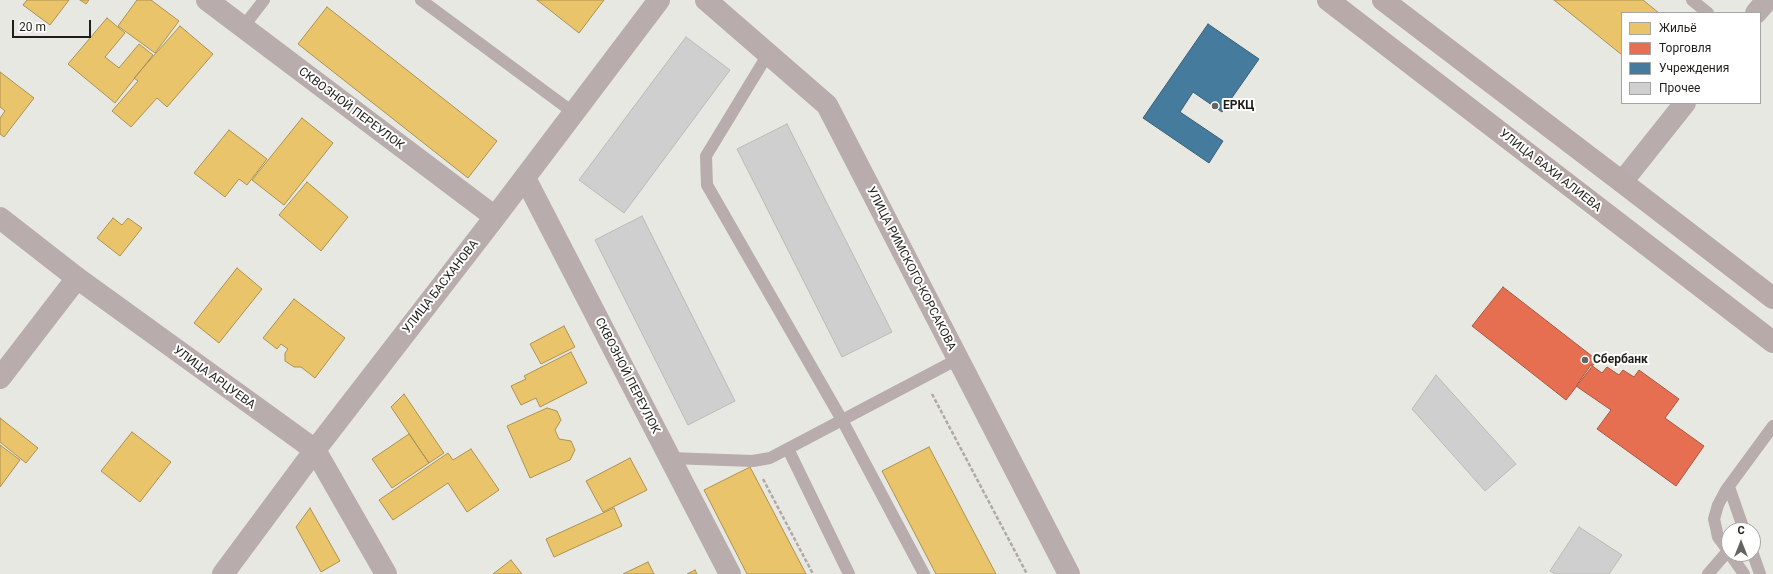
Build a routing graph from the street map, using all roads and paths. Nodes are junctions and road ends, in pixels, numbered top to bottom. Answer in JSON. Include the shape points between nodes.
{"nodes":[{"id":1,"x":207,"y":0,"type":"edge"},
{"id":2,"x":264,"y":0,"type":"edge"},
{"id":3,"x":421,"y":0,"type":"edge"},
{"id":4,"x":659,"y":0,"type":"edge"},
{"id":5,"x":706,"y":0,"type":"edge"},
{"id":6,"x":1328,"y":0,"type":"edge"},
{"id":7,"x":1383,"y":0,"type":"edge"},
{"id":8,"x":1692,"y":0,"type":"edge"},
{"id":9,"x":1767,"y":0,"type":"edge"},
{"id":10,"x":1707,"y":12,"type":"edge"},
{"id":11,"x":1757,"y":12,"type":"edge"},
{"id":12,"x":243,"y":27,"type":"junction"},
{"id":13,"x":768,"y":54,"type":"junction"},
{"id":14,"x":1684,"y":104,"type":"edge"},
{"id":15,"x":574,"y":113,"type":"junction"},
{"id":16,"x":525,"y":178,"type":"junction"},
{"id":17,"x":1622,"y":182,"type":"junction"},
{"id":18,"x":495,"y":217,"type":"junction"},
{"id":19,"x":0,"y":218,"type":"edge"},
{"id":20,"x":77,"y":278,"type":"junction"},
{"id":21,"x":1773,"y":298,"type":"edge"},
{"id":22,"x":1773,"y":342,"type":"edge"},
{"id":23,"x":958,"y":359,"type":"junction"},
{"id":24,"x":923,"y":377,"type":"junction"},
{"id":25,"x":0,"y":378,"type":"edge"},
{"id":26,"x":842,"y":420,"type":"junction"},
{"id":27,"x":1773,"y":426,"type":"edge"},
{"id":28,"x":788,"y":449,"type":"junction"},
{"id":29,"x":315,"y":450,"type":"junction"},
{"id":30,"x":670,"y":458,"type":"junction"},
{"id":31,"x":753,"y":461,"type":"junction"},
{"id":32,"x":1729,"y":487,"type":"junction"},
{"id":33,"x":1741,"y":522,"type":"edge"},
{"id":34,"x":1721,"y":541,"type":"edge"},
{"id":35,"x":1721,"y":560,"type":"edge"},
{"id":36,"x":1736,"y":562,"type":"edge"},
{"id":37,"x":1756,"y":562,"type":"edge"},
{"id":38,"x":223,"y":574,"type":"edge"},
{"id":39,"x":386,"y":574,"type":"edge"},
{"id":40,"x":730,"y":574,"type":"edge"},
{"id":41,"x":813,"y":574,"type":"edge"},
{"id":42,"x":849,"y":574,"type":"edge"},
{"id":43,"x":924,"y":574,"type":"edge"},
{"id":44,"x":1027,"y":574,"type":"edge"},
{"id":45,"x":1069,"y":574,"type":"edge"},
{"id":46,"x":1708,"y":574,"type":"edge"},
{"id":47,"x":1744,"y":574,"type":"edge"},
{"id":48,"x":1760,"y":574,"type":"edge"}],
"edges":[{"from":1,"to":12,"type":"street","name":"СКВОЗНОЙ ПЕРЕУЛОК"},
{"from":2,"to":12,"type":"lane"},
{"from":3,"to":15,"type":"lane"},
{"from":4,"to":15,"type":"street","name":"УЛИЦА БАСХАНОВА"},
{"from":5,"to":13,"type":"street","name":"УЛИЦА РИМСКОГО-КОРСАКОВА"},
{"from":6,"to":22,"type":"main road","name":"УЛИЦА ВАХИ АЛИЕВА"},
{"from":7,"to":17,"type":"main road"},
{"from":8,"to":10,"type":"lane"},
{"from":9,"to":11,"type":"street"},
{"from":12,"to":18,"type":"street","name":"СКВОЗНОЙ ПЕРЕУЛОК"},
{"from":13,"to":23,"type":"street","name":"УЛИЦА РИМСКОГО-КОРСАКОВА","via":[[827,105]]},
{"from":13,"to":26,"type":"lane","via":[[706,156],[707,186]]},
{"from":14,"to":17,"type":"street"},
{"from":15,"to":16,"type":"street","name":"УЛИЦА БАСХАНОВА"},
{"from":16,"to":18,"type":"street","name":"УЛИЦА БАСХАНОВА"},
{"from":16,"to":30,"type":"street","name":"СКВОЗНОЙ ПЕРЕУЛОК"},
{"from":17,"to":21,"type":"main road"},
{"from":18,"to":29,"type":"street","name":"УЛИЦА БАСХАНОВА"},
{"from":19,"to":20,"type":"street","name":"УЛИЦА АРЦУЕВА"},
{"from":20,"to":25,"type":"street"},
{"from":20,"to":29,"type":"street","name":"УЛИЦА АРЦУЕВА"},
{"from":23,"to":24,"type":"lane"},
{"from":23,"to":45,"type":"street","name":"УЛИЦА РИМСКОГО-КОРСАКОВА"},
{"from":24,"to":26,"type":"lane"},
{"from":24,"to":44,"type":"path"},
{"from":26,"to":28,"type":"lane"},
{"from":26,"to":43,"type":"lane"},
{"from":27,"to":32,"type":"lane"},
{"from":28,"to":31,"type":"lane","via":[[770,458]]},
{"from":28,"to":42,"type":"lane"},
{"from":29,"to":38,"type":"street","name":"УЛИЦА БАСХАНОВА"},
{"from":29,"to":39,"type":"street","name":"УЛИЦА АРЦУЕВА"},
{"from":30,"to":31,"type":"lane"},
{"from":30,"to":40,"type":"street","name":"СКВОЗНОЙ ПЕРЕУЛОК"},
{"from":31,"to":41,"type":"path"},
{"from":32,"to":33,"type":"lane"},
{"from":32,"to":34,"type":"lane","via":[[1718,505],[1714,520]]},
{"from":35,"to":46,"type":"lane"},
{"from":36,"to":47,"type":"lane"},
{"from":37,"to":48,"type":"lane"}]}
